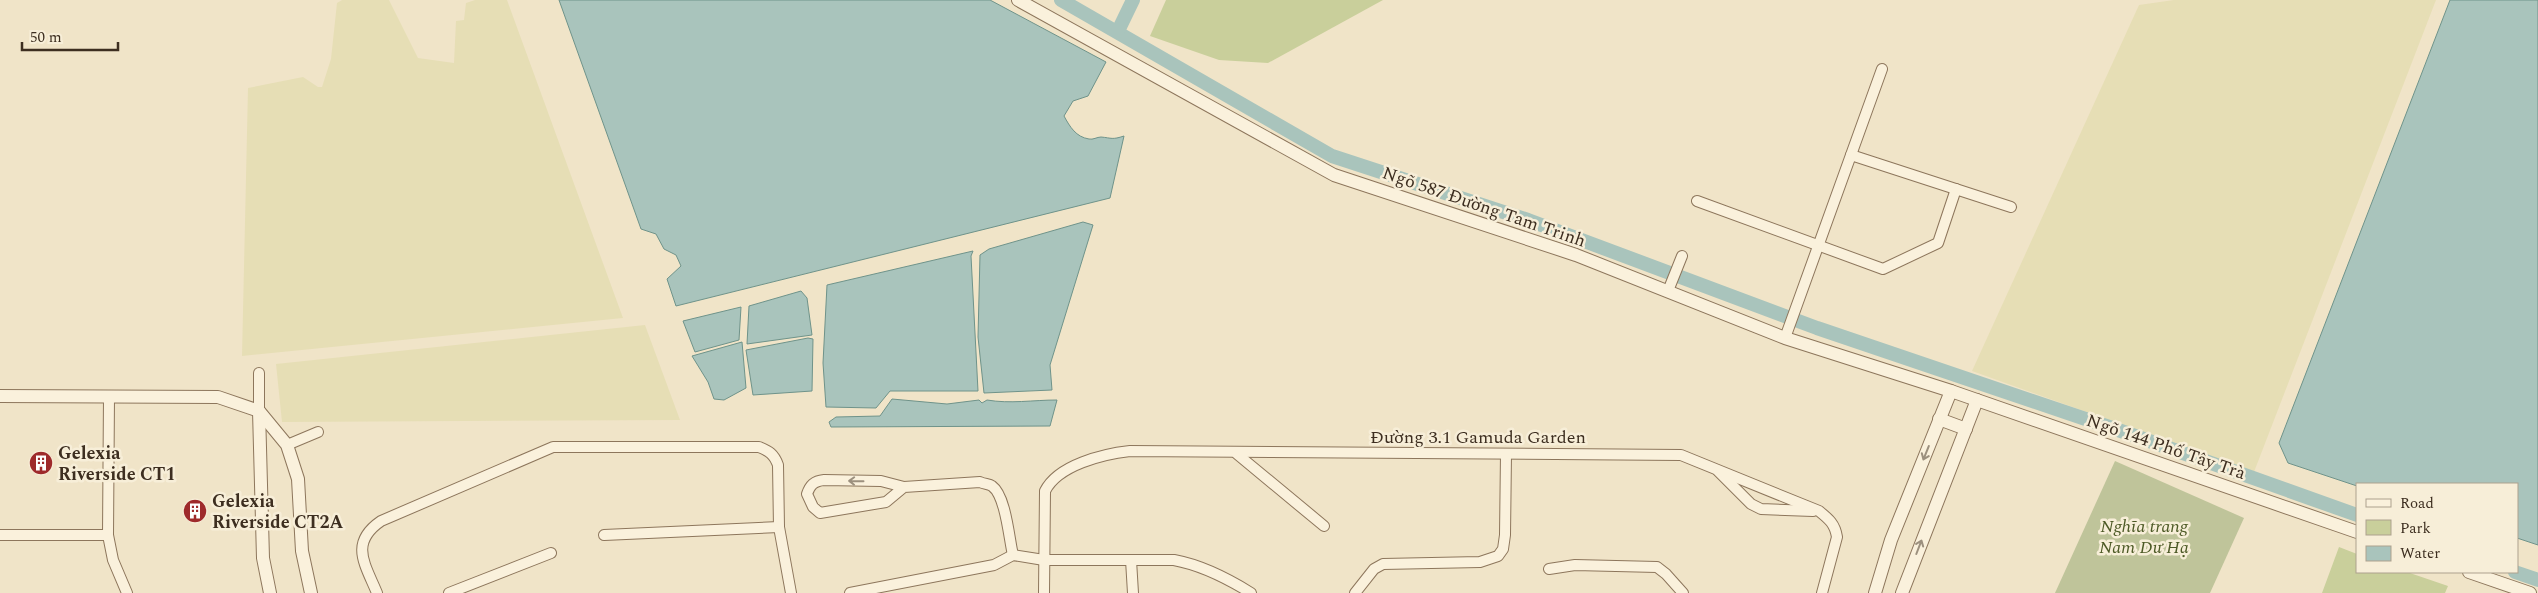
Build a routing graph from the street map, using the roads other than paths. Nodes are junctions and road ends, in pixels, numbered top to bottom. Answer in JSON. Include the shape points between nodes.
{"nodes":[{"id":1,"x":1018,"y":0,"type":"edge"},
{"id":2,"x":1882,"y":69,"type":"dead end"},
{"id":3,"x":1851,"y":154,"type":"junction"},
{"id":4,"x":1956,"y":189,"type":"junction"},
{"id":5,"x":1697,"y":201,"type":"dead end"},
{"id":6,"x":2011,"y":207,"type":"dead end"},
{"id":7,"x":1819,"y":246,"type":"junction"},
{"id":8,"x":1681,"y":260,"type":"dead end"},
{"id":9,"x":1670,"y":287,"type":"junction"},
{"id":10,"x":1785,"y":338,"type":"junction"},
{"id":11,"x":259,"y":373,"type":"dead end"},
{"id":12,"x":1950,"y":391,"type":"junction"},
{"id":13,"x":0,"y":396,"type":"edge"},
{"id":14,"x":1963,"y":396,"type":"joint"},
{"id":15,"x":109,"y":397,"type":"junction"},
{"id":16,"x":1977,"y":400,"type":"junction"},
{"id":17,"x":259,"y":411,"type":"junction"},
{"id":18,"x":1939,"y":419,"type":"junction"},
{"id":19,"x":1966,"y":429,"type":"junction"},
{"id":20,"x":318,"y":432,"type":"dead end"},
{"id":21,"x":287,"y":445,"type":"junction"},
{"id":22,"x":1237,"y":454,"type":"junction"},
{"id":23,"x":1506,"y":454,"type":"junction"},
{"id":24,"x":1716,"y":468,"type":"junction"},
{"id":25,"x":904,"y":487,"type":"junction"},
{"id":26,"x":1819,"y":511,"type":"junction"},
{"id":27,"x":1324,"y":526,"type":"dead end"},
{"id":28,"x":779,"y":527,"type":"junction"},
{"id":29,"x":2356,"y":532,"type":"edge"},
{"id":30,"x":0,"y":535,"type":"edge"},
{"id":31,"x":108,"y":535,"type":"junction"},
{"id":32,"x":604,"y":536,"type":"dead end"},
{"id":33,"x":551,"y":552,"type":"dead end"},
{"id":34,"x":1013,"y":556,"type":"junction"},
{"id":35,"x":1044,"y":560,"type":"junction"},
{"id":36,"x":1131,"y":560,"type":"junction"},
{"id":37,"x":1549,"y":569,"type":"dead end"},
{"id":38,"x":2472,"y":573,"type":"edge"},
{"id":39,"x":128,"y":593,"type":"edge"},
{"id":40,"x":270,"y":593,"type":"edge"},
{"id":41,"x":311,"y":593,"type":"edge"},
{"id":42,"x":377,"y":593,"type":"edge"},
{"id":43,"x":450,"y":593,"type":"edge"},
{"id":44,"x":791,"y":593,"type":"edge"},
{"id":45,"x":850,"y":593,"type":"edge"},
{"id":46,"x":1044,"y":593,"type":"edge"},
{"id":47,"x":1133,"y":593,"type":"edge"},
{"id":48,"x":1251,"y":593,"type":"edge"},
{"id":49,"x":1356,"y":593,"type":"edge"},
{"id":50,"x":1683,"y":593,"type":"edge"},
{"id":51,"x":1822,"y":593,"type":"edge"},
{"id":52,"x":1875,"y":593,"type":"edge"},
{"id":53,"x":1902,"y":593,"type":"edge"},
{"id":54,"x":2530,"y":593,"type":"edge"}],
"edges":[{"from":1,"to":9,"type":"street","name":"Ngõ 587 Đường Tam Trinh","via":[[1334,175]]},
{"from":2,"to":3,"type":"street"},
{"from":3,"to":4,"type":"street"},
{"from":3,"to":7,"type":"street"},
{"from":4,"to":6,"type":"street"},
{"from":4,"to":7,"type":"street","via":[[1938,243],[1883,269]]},
{"from":5,"to":7,"type":"street"},
{"from":7,"to":10,"type":"street"},
{"from":8,"to":9,"type":"street"},
{"from":9,"to":10,"type":"street","name":"Ngõ 587 Đường Tam Trinh"},
{"from":10,"to":12,"type":"street","name":"Ngõ 587 Đường Tam Trinh"},
{"from":11,"to":17,"type":"street"},
{"from":12,"to":14,"type":"street","name":"Ngõ 587 Đường Tam Trinh"},
{"from":12,"to":18,"type":"street"},
{"from":13,"to":15,"type":"street"},
{"from":14,"to":16,"type":"street","name":"Ngõ 144 Phố Tây Trà"},
{"from":15,"to":17,"type":"street","via":[[218,397]]},
{"from":15,"to":31,"type":"street"},
{"from":16,"to":19,"type":"street"},
{"from":16,"to":29,"type":"street","name":"Ngõ 144 Phố Tây Trà"},
{"from":17,"to":21,"type":"street"},
{"from":17,"to":40,"type":"street","via":[[263,558]]},
{"from":18,"to":19,"type":"street"},
{"from":18,"to":52,"type":"street","one_way":true,"via":[[1891,540]]},
{"from":53,"to":19,"type":"street","one_way":true},
{"from":20,"to":21,"type":"street"},
{"from":21,"to":41,"type":"street","via":[[298,479],[302,551]]},
{"from":22,"to":23,"type":"street","name":"Đường 3.1 Gamuda Garden"},
{"from":22,"to":27,"type":"street"},
{"from":22,"to":35,"type":"street","name":"Đường 3.1 Gamuda Garden","via":[[1130,451],[1106,454],[1062,472],[1049,482],[1045,491]]},
{"from":23,"to":24,"type":"street","name":"Đường 3.1 Gamuda Garden","via":[[1673,454]]},
{"from":23,"to":49,"type":"street","via":[[1505,535],[1503,549],[1498,556],[1480,562],[1383,564],[1374,569]]},
{"from":24,"to":26,"type":"street","name":"Đường 3.1 Gamuda Garden"},
{"from":24,"to":26,"type":"street","name":"Đường 3.1 Gamuda Garden","via":[[1751,504],[1761,509]]},
{"from":25,"to":25,"type":"street","one_way":true,"via":[[881,481],[824,480],[816,481],[807,494],[813,507],[826,512],[886,502]]},
{"from":25,"to":34,"type":"street","via":[[980,482],[992,486],[1003,507]]},
{"from":26,"to":51,"type":"street","name":"Đường 3.1 Gamuda Garden","via":[[1836,528],[1837,537]]},
{"from":28,"to":32,"type":"street"},
{"from":28,"to":42,"type":"street","via":[[778,465],[775,457],[759,446],[553,446],[371,528],[364,537],[361,550]]},
{"from":28,"to":44,"type":"street"},
{"from":30,"to":31,"type":"street"},
{"from":31,"to":39,"type":"street","via":[[113,560]]},
{"from":33,"to":43,"type":"street"},
{"from":34,"to":35,"type":"street"},
{"from":34,"to":45,"type":"street","via":[[994,565]]},
{"from":35,"to":36,"type":"street"},
{"from":35,"to":46,"type":"street","name":"Đường 3.1 Gamuda Garden"},
{"from":36,"to":47,"type":"street"},
{"from":36,"to":48,"type":"street","via":[[1190,563]]},
{"from":37,"to":50,"type":"street","via":[[1575,565],[1657,567]]},
{"from":38,"to":54,"type":"street"}]}
